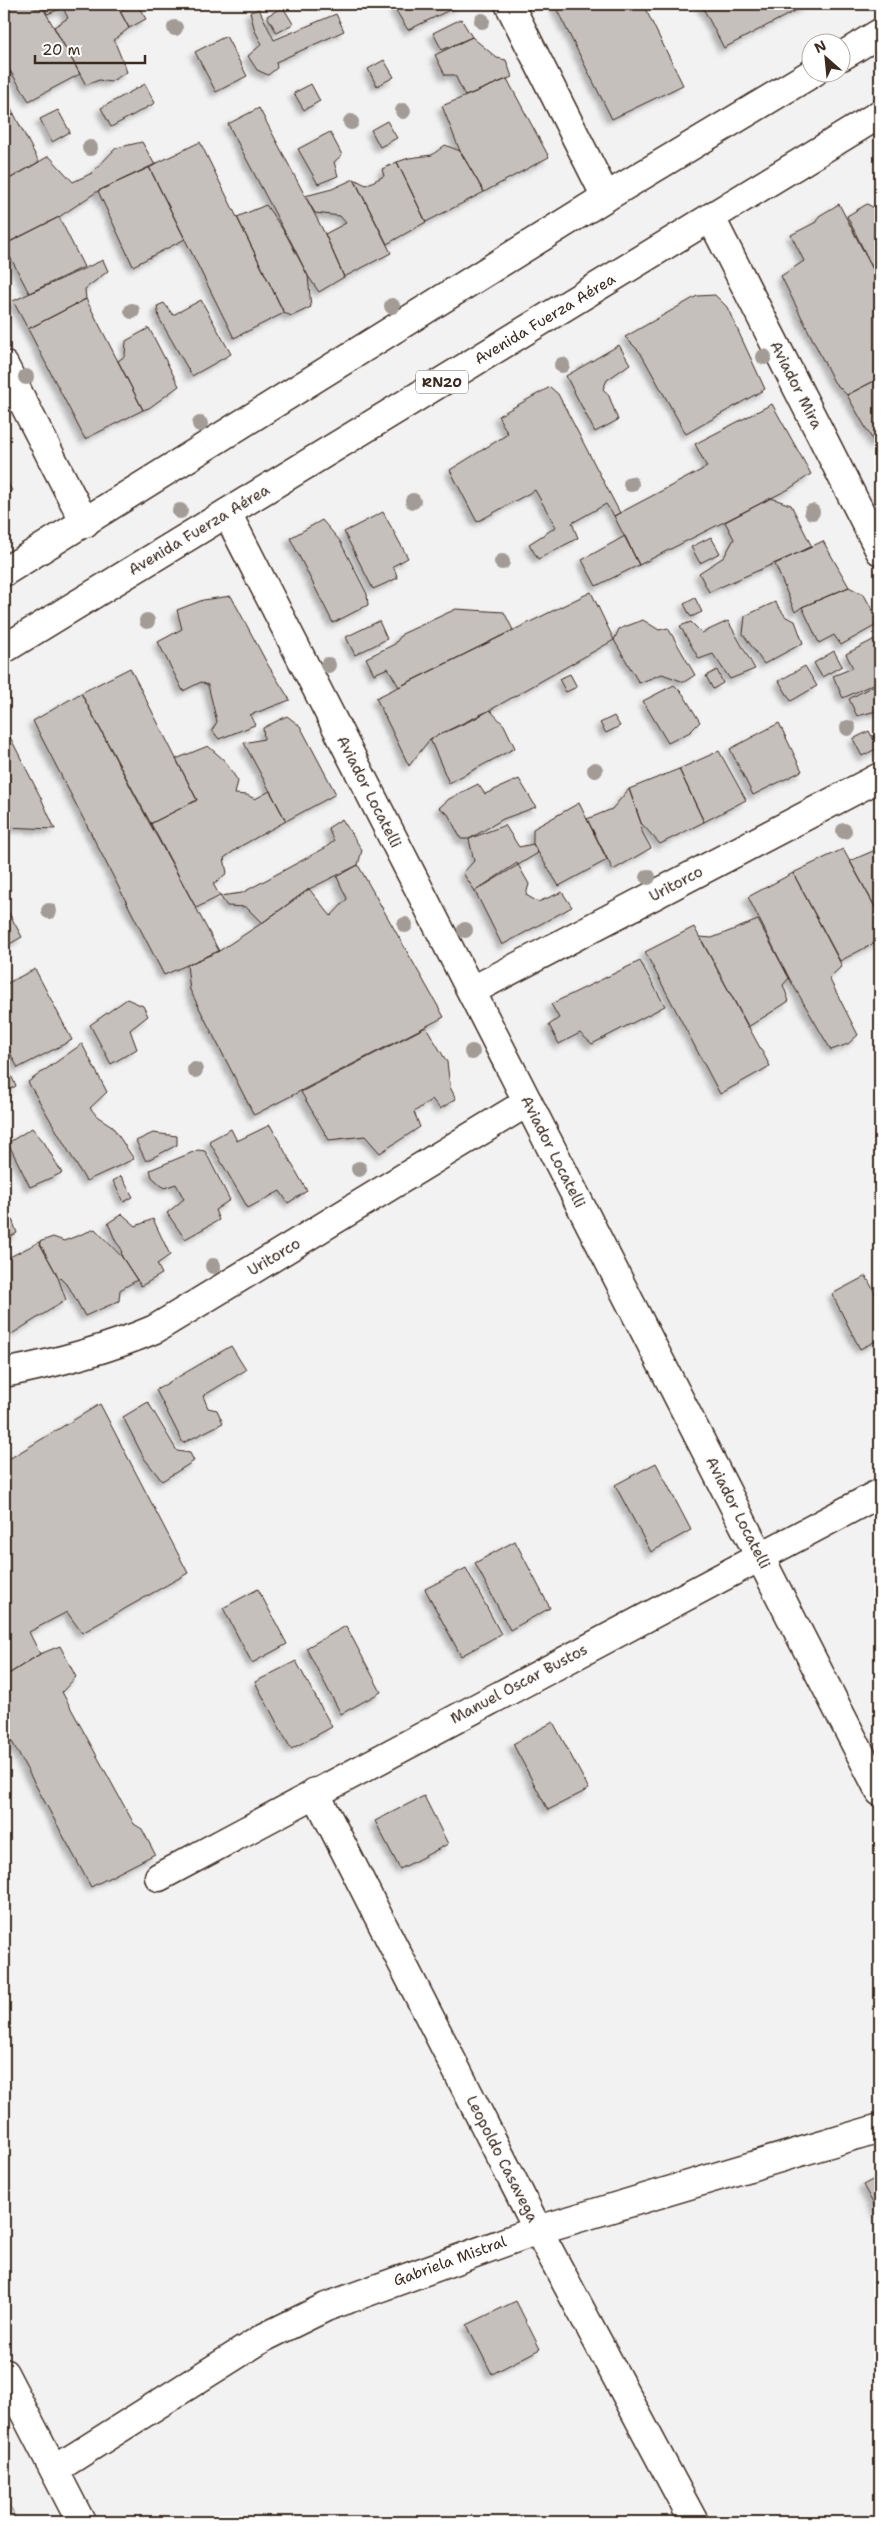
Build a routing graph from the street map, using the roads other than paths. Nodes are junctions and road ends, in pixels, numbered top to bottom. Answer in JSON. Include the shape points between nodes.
{"nodes":[{"id":1,"x":509,"y":4,"type":"edge"},
{"id":2,"x":880,"y":33,"type":"edge"},
{"id":3,"x":852,"y":50,"type":"edge"},
{"id":4,"x":802,"y":79,"type":"edge"},
{"id":5,"x":880,"y":114,"type":"edge"},
{"id":6,"x":606,"y":197,"type":"junction"},
{"id":7,"x":711,"y":218,"type":"junction"},
{"id":8,"x":4,"y":366,"type":"edge"},
{"id":9,"x":227,"y":513,"type":"junction"},
{"id":10,"x":85,"y":523,"type":"junction"},
{"id":11,"x":880,"y":551,"type":"edge"},
{"id":12,"x":4,"y":572,"type":"edge"},
{"id":13,"x":4,"y":649,"type":"edge"},
{"id":14,"x":880,"y":777,"type":"edge"},
{"id":15,"x":471,"y":991,"type":"junction"},
{"id":16,"x":528,"y":1102,"type":"junction"},
{"id":17,"x":4,"y":1373,"type":"edge"},
{"id":18,"x":880,"y":1493,"type":"edge"},
{"id":19,"x":760,"y":1557,"type":"junction"},
{"id":20,"x":315,"y":1792,"type":"junction"},
{"id":21,"x":880,"y":1792,"type":"edge"},
{"id":22,"x":159,"y":1877,"type":"dead end"},
{"id":23,"x":880,"y":2128,"type":"edge"},
{"id":24,"x":538,"y":2230,"type":"junction"},
{"id":25,"x":4,"y":2373,"type":"edge"},
{"id":26,"x":54,"y":2470,"type":"junction"},
{"id":27,"x":81,"y":2522,"type":"edge"},
{"id":28,"x":694,"y":2522,"type":"edge"}],
"edges":[{"from":1,"to":6,"type":"street"},
{"from":2,"to":3,"type":"street"},
{"from":4,"to":6,"type":"street"},
{"from":5,"to":7,"type":"street","name":"Avenida Fuerza Aérea","number":"RN20"},
{"from":6,"to":10,"type":"street"},
{"from":7,"to":9,"type":"street","name":"Avenida Fuerza Aérea","number":"RN20"},
{"from":7,"to":11,"type":"street","name":"Aviador Mira"},
{"from":8,"to":10,"type":"street"},
{"from":9,"to":13,"type":"street","name":"Avenida Fuerza Aérea","number":"RN20"},
{"from":9,"to":15,"type":"street","name":"Aviador Locatelli"},
{"from":10,"to":12,"type":"street"},
{"from":14,"to":15,"type":"street","name":"Uritorco"},
{"from":15,"to":16,"type":"street","name":"Aviador Locatelli"},
{"from":16,"to":17,"type":"street","name":"Uritorco","via":[[155,1329],[119,1345],[52,1364]]},
{"from":16,"to":19,"type":"street","name":"Aviador Locatelli"},
{"from":18,"to":19,"type":"street","name":"Manuel Oscar Bustos"},
{"from":19,"to":20,"type":"street","name":"Manuel Oscar Bustos"},
{"from":19,"to":21,"type":"street","name":"Aviador Locatelli"},
{"from":20,"to":22,"type":"street","name":"Manuel Oscar Bustos"},
{"from":20,"to":24,"type":"street","name":"Leopoldo Casavega"},
{"from":23,"to":24,"type":"street","name":"Gabriela Mistral"},
{"from":24,"to":26,"type":"street","name":"Gabriela Mistral","via":[[326,2306],[263,2338]]},
{"from":24,"to":28,"type":"street","name":"Leopoldo Casavega"},
{"from":25,"to":26,"type":"street"},
{"from":26,"to":27,"type":"street"}]}
